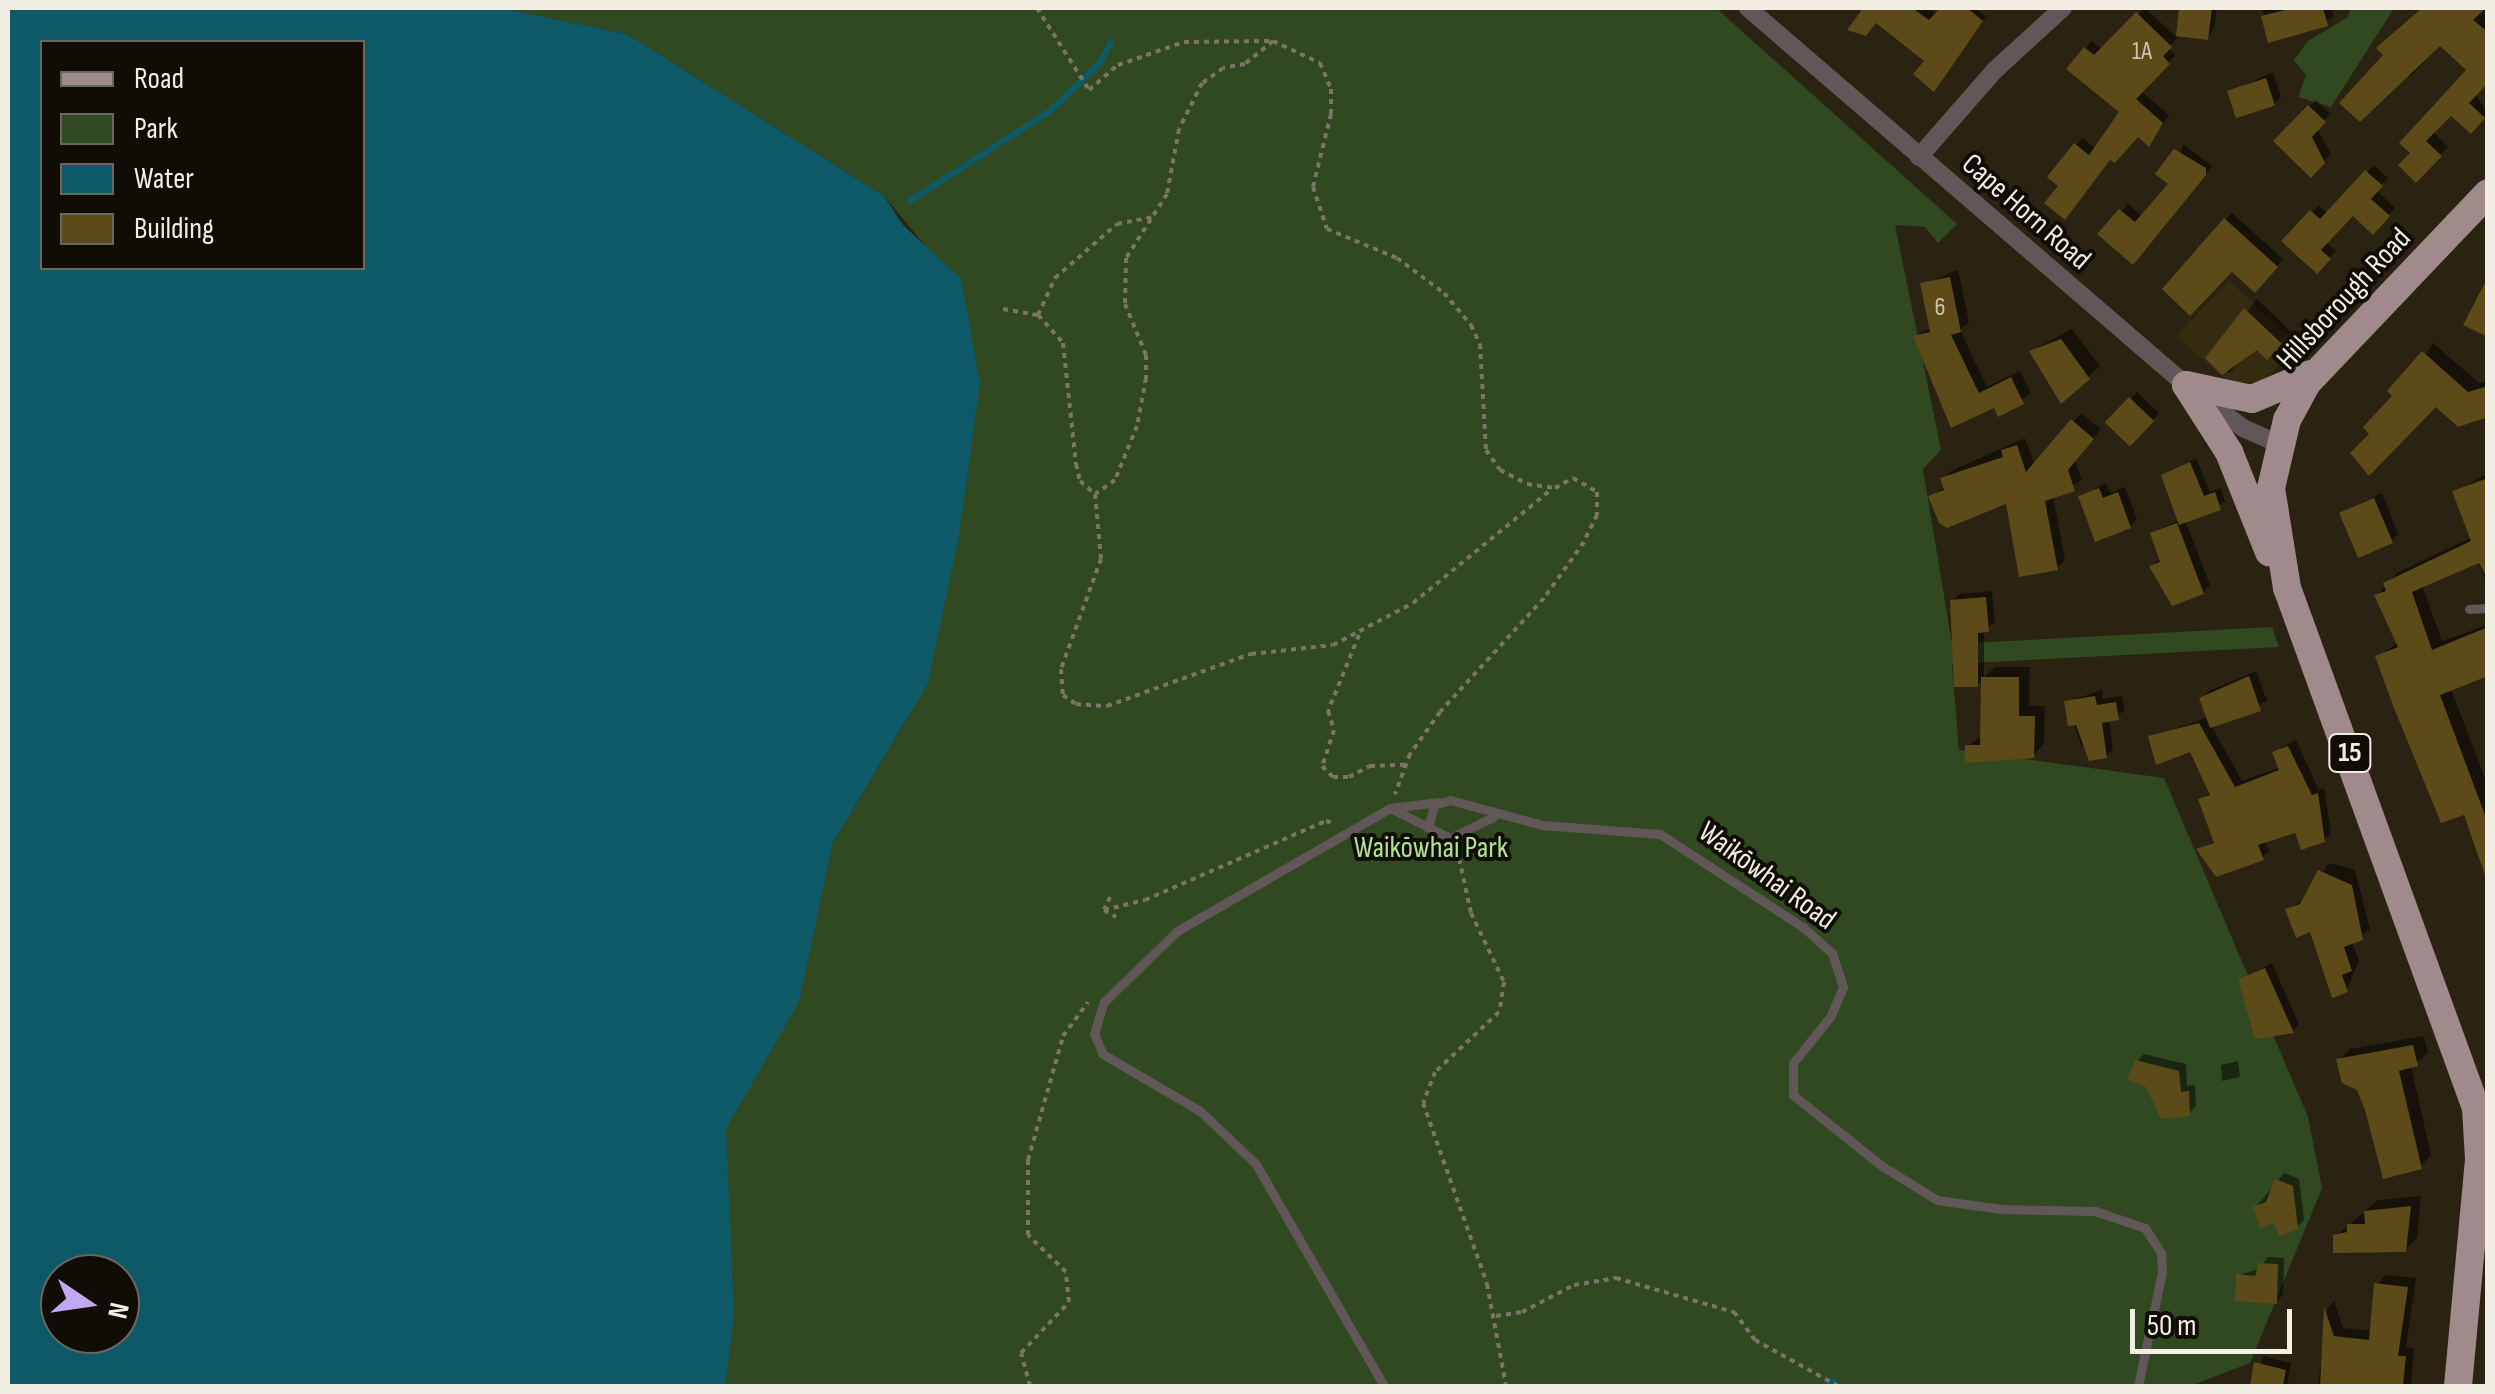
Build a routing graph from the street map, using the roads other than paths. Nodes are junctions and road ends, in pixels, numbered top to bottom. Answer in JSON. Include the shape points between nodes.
{"nodes":[{"id":1,"x":1748,"y":8,"type":"edge"},
{"id":2,"x":2063,"y":8,"type":"edge"},
{"id":3,"x":1919,"y":157,"type":"junction"},
{"id":4,"x":2488,"y":193,"type":"edge"},
{"id":5,"x":2318,"y":369,"type":"junction"},
{"id":6,"x":2186,"y":384,"type":"junction"},
{"id":7,"x":2279,"y":444,"type":"junction"},
{"id":8,"x":2287,"y":588,"type":"junction"},
{"id":9,"x":2488,"y":608,"type":"edge"},
{"id":10,"x":2470,"y":609,"type":"dead end"},
{"id":11,"x":1439,"y":802,"type":"junction"},
{"id":12,"x":1390,"y":808,"type":"junction"},
{"id":13,"x":1496,"y":816,"type":"junction"},
{"id":14,"x":1428,"y":828,"type":"junction"},
{"id":15,"x":2466,"y":1066,"type":"junction"},
{"id":16,"x":2488,"y":1104,"type":"edge"},
{"id":17,"x":1384,"y":1386,"type":"edge"},
{"id":18,"x":2138,"y":1386,"type":"edge"},
{"id":19,"x":2458,"y":1386,"type":"edge"}],
"edges":[{"from":1,"to":3,"type":"street","name":"Cape Horn Road"},
{"from":2,"to":3,"type":"street","via":[[1995,70]]},
{"from":3,"to":6,"type":"street","name":"Cape Horn Road"},
{"from":4,"to":5,"type":"main road","name":"Hillsborough Road","number":"15"},
{"from":5,"to":6,"type":"main road","via":[[2295,386],[2252,399]]},
{"from":5,"to":7,"type":"main road","name":"Hillsborough Road","number":"15","via":[[2295,401]]},
{"from":6,"to":7,"type":"street","name":"Cape Horn Road","via":[[2244,428]]},
{"from":6,"to":8,"type":"main road","via":[[2229,452]]},
{"from":7,"to":8,"type":"main road","name":"Hillsborough Road","number":"15","via":[[2271,510]]},
{"from":8,"to":15,"type":"main road","name":"Hillsborough Road","number":"15"},
{"from":9,"to":10,"type":"lane"},
{"from":11,"to":12,"type":"lane","name":"Waikōwhai Road"},
{"from":11,"to":13,"type":"lane","name":"Waikōwhai Road"},
{"from":11,"to":14,"type":"lane"},
{"from":12,"to":14,"type":"lane"},
{"from":12,"to":17,"type":"lane","name":"Waikōwhai Road","via":[[1177,931],[1119,986],[1096,1022],[1103,1054],[1200,1111],[1256,1164]]},
{"from":13,"to":14,"type":"lane","via":[[1456,836],[1439,837]]},
{"from":13,"to":18,"type":"lane","name":"Waikōwhai Road","via":[[1672,838],[1818,940],[1839,965],[1843,987],[1830,1017],[1793,1064],[1789,1085],[1804,1110],[1904,1182],[1962,1206],[2095,1210],[2144,1228],[2161,1253],[2162,1272]]},
{"from":15,"to":16,"type":"main road"},
{"from":15,"to":19,"type":"main road","name":"Hillsborough Road","number":"15","via":[[2479,1160]]}]}
